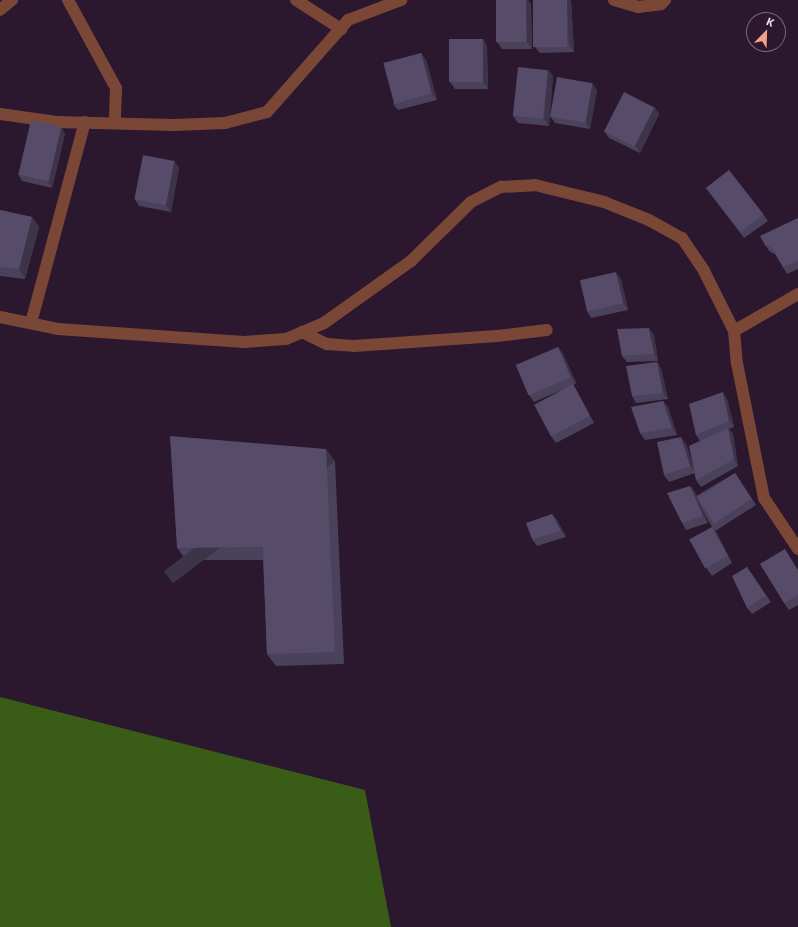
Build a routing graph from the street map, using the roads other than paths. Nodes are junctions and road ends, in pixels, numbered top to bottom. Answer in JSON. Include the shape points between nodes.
{"nodes":[{"id":1,"x":12,"y":0,"type":"edge"},
{"id":2,"x":68,"y":0,"type":"edge"},
{"id":3,"x":296,"y":0,"type":"edge"},
{"id":4,"x":401,"y":0,"type":"edge"},
{"id":5,"x":614,"y":0,"type":"edge"},
{"id":6,"x":665,"y":0,"type":"edge"},
{"id":7,"x":0,"y":10,"type":"edge"},
{"id":8,"x":340,"y":29,"type":"junction"},
{"id":9,"x":0,"y":114,"type":"edge"},
{"id":10,"x":85,"y":122,"type":"junction"},
{"id":11,"x":115,"y":122,"type":"junction"},
{"id":12,"x":798,"y":294,"type":"edge"},
{"id":13,"x":0,"y":317,"type":"edge"},
{"id":14,"x":31,"y":323,"type":"junction"},
{"id":15,"x":547,"y":330,"type":"dead end"},
{"id":16,"x":734,"y":331,"type":"junction"},
{"id":17,"x":302,"y":332,"type":"junction"},
{"id":18,"x":798,"y":548,"type":"edge"}],
"edges":[{"from":1,"to":7,"type":"street"},
{"from":2,"to":11,"type":"street","via":[[116,88]]},
{"from":3,"to":8,"type":"street"},
{"from":4,"to":8,"type":"street","via":[[348,20]]},
{"from":5,"to":6,"type":"street","via":[[638,7],[661,4]]},
{"from":8,"to":11,"type":"street","via":[[267,112],[225,123],[174,125]]},
{"from":9,"to":10,"type":"street","via":[[56,122]]},
{"from":10,"to":11,"type":"street"},
{"from":10,"to":14,"type":"street"},
{"from":12,"to":16,"type":"street"},
{"from":13,"to":14,"type":"street"},
{"from":14,"to":17,"type":"street","via":[[58,329],[244,342],[286,339]]},
{"from":15,"to":17,"type":"street","via":[[354,346],[327,344]]},
{"from":16,"to":17,"type":"street","via":[[704,271],[682,238],[649,220],[604,202],[535,185],[501,187],[471,202],[411,261],[324,323]]},
{"from":16,"to":18,"type":"street","via":[[764,498]]}]}
